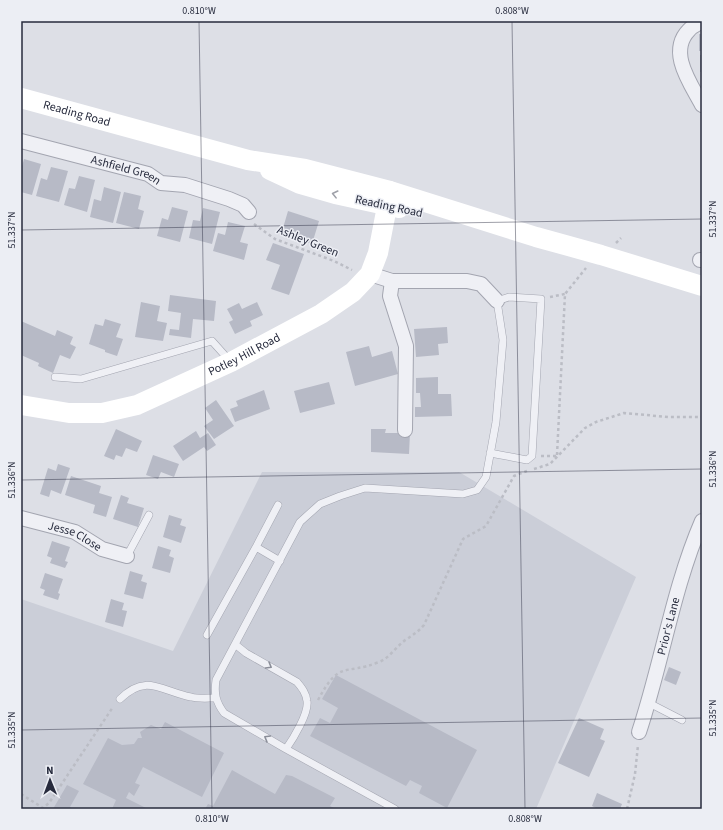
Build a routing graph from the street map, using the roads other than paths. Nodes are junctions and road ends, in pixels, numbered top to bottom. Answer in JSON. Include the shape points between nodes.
{"nodes":[{"id":1,"x":702,"y":21,"type":"edge"},
{"id":2,"x":21,"y":98,"type":"edge"},
{"id":3,"x":702,"y":105,"type":"edge"},
{"id":4,"x":21,"y":141,"type":"edge"},
{"id":5,"x":388,"y":198,"type":"junction"},
{"id":6,"x":249,"y":212,"type":"road end"},
{"id":7,"x":370,"y":274,"type":"junction"},
{"id":8,"x":392,"y":282,"type":"junction"},
{"id":9,"x":702,"y":286,"type":"edge"},
{"id":10,"x":497,"y":301,"type":"junction"},
{"id":11,"x":231,"y":362,"type":"junction"},
{"id":12,"x":55,"y":377,"type":"dead end"},
{"id":13,"x":21,"y":405,"type":"edge"},
{"id":14,"x":404,"y":430,"type":"dead end"},
{"id":15,"x":490,"y":453,"type":"junction"},
{"id":16,"x":278,"y":505,"type":"dead end"},
{"id":17,"x":149,"y":515,"type":"dead end"},
{"id":18,"x":21,"y":518,"type":"edge"},
{"id":19,"x":702,"y":522,"type":"edge"},
{"id":20,"x":256,"y":547,"type":"junction"},
{"id":21,"x":127,"y":556,"type":"joint"},
{"id":22,"x":280,"y":561,"type":"junction"},
{"id":23,"x":207,"y":635,"type":"dead end"},
{"id":24,"x":236,"y":645,"type":"junction"},
{"id":25,"x":216,"y":698,"type":"junction"},
{"id":26,"x":120,"y":699,"type":"road end"},
{"id":27,"x":648,"y":703,"type":"junction"},
{"id":28,"x":682,"y":720,"type":"dead end"},
{"id":29,"x":639,"y":732,"type":"road end"},
{"id":30,"x":286,"y":749,"type":"junction"},
{"id":31,"x":395,"y":809,"type":"edge"}],
"edges":[{"from":1,"to":3,"type":"street","via":[[688,30],[679,49],[682,65]]},
{"from":2,"to":5,"type":"main road","name":"Reading Road","via":[[248,160],[305,169]]},
{"from":4,"to":6,"type":"street","name":"Ashfield Green","via":[[148,174],[160,183],[185,185],[214,194],[243,205]]},
{"from":5,"to":7,"type":"main road","name":"Potley Hill Road","via":[[378,253]]},
{"from":5,"to":9,"type":"main road","name":"Reading Road","via":[[601,255]]},
{"from":7,"to":8,"type":"street"},
{"from":7,"to":11,"type":"main road","name":"Potley Hill Road","via":[[353,292],[321,314]]},
{"from":8,"to":10,"type":"street","via":[[467,281],[481,284]]},
{"from":8,"to":14,"type":"street","via":[[390,296],[406,346]]},
{"from":10,"to":15,"type":"lane","via":[[503,340],[496,422]]},
{"from":10,"to":15,"type":"lane","via":[[509,297],[541,299],[532,456],[527,460]]},
{"from":11,"to":12,"type":"lane","via":[[212,341],[81,379]]},
{"from":11,"to":13,"type":"main road","name":"Potley Hill Road","via":[[137,405],[102,413],[70,413]]},
{"from":15,"to":22,"type":"lane","via":[[486,477],[477,490],[463,494],[365,488],[320,504],[300,522]]},
{"from":16,"to":20,"type":"lane"},
{"from":17,"to":21,"type":"lane"},
{"from":18,"to":21,"type":"street","name":"Jesse Close","via":[[75,532],[102,549]]},
{"from":19,"to":27,"type":"street","name":"Prior's Lane","via":[[684,570]]},
{"from":20,"to":22,"type":"lane"},
{"from":20,"to":23,"type":"lane"},
{"from":22,"to":24,"type":"lane"},
{"from":24,"to":25,"type":"lane","via":[[216,680]]},
{"from":24,"to":30,"type":"lane","one_way":true,"via":[[297,682],[304,689],[308,702],[305,715]]},
{"from":25,"to":26,"type":"lane","via":[[192,698],[155,686],[143,686],[130,689]]},
{"from":30,"to":25,"type":"lane","one_way":true,"via":[[224,713]]},
{"from":27,"to":28,"type":"lane"},
{"from":27,"to":29,"type":"street","name":"Prior's Lane"},
{"from":30,"to":31,"type":"lane"}]}
